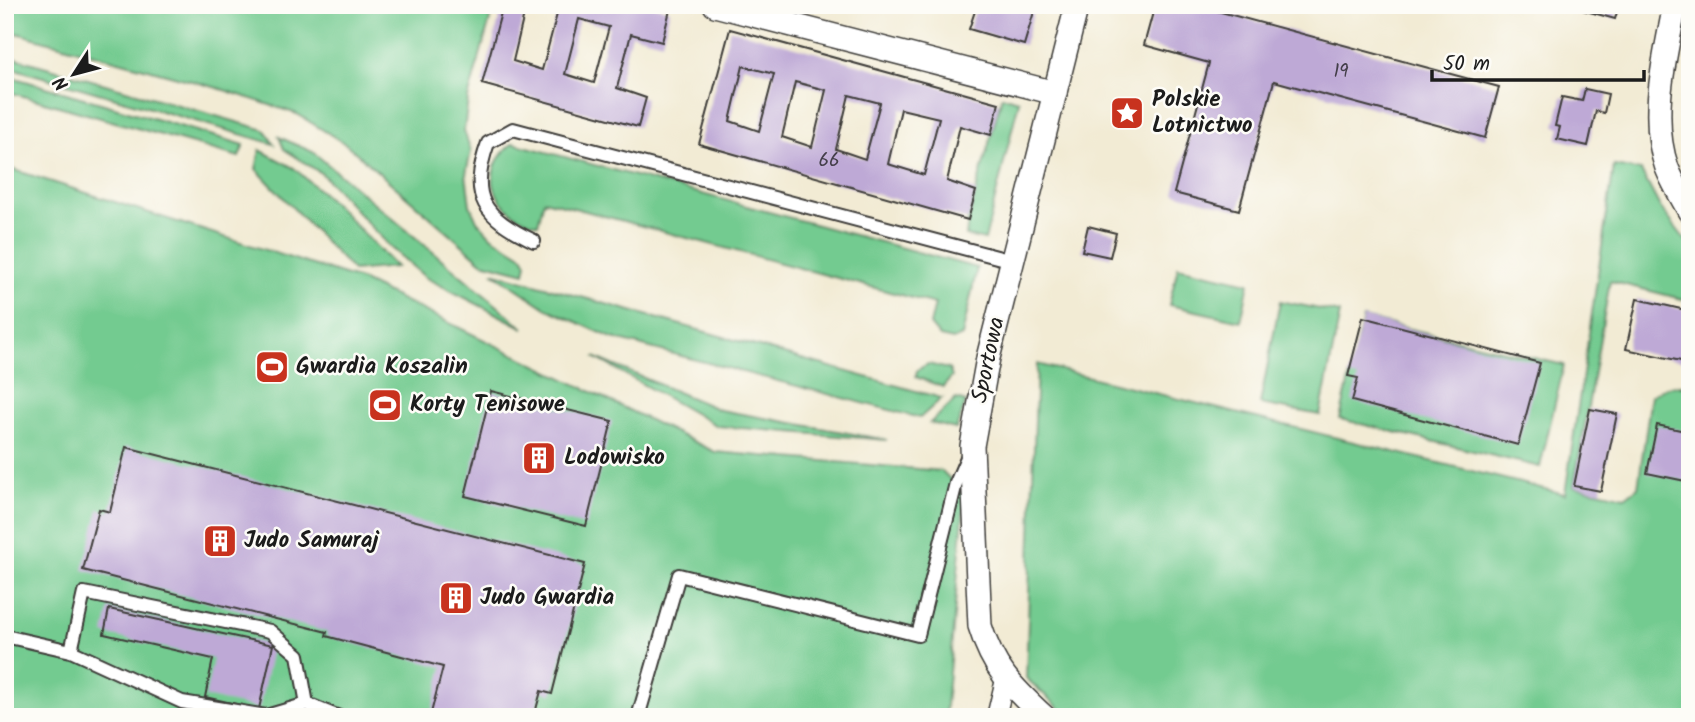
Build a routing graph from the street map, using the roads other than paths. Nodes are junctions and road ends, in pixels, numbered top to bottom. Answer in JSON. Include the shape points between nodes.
{"nodes":[{"id":1,"x":715,"y":5,"type":"edge"},
{"id":2,"x":1077,"y":5,"type":"edge"},
{"id":3,"x":1675,"y":5,"type":"edge"},
{"id":4,"x":1055,"y":93,"type":"junction"},
{"id":5,"x":1690,"y":212,"type":"edge"},
{"id":6,"x":534,"y":241,"type":"dead end"},
{"id":7,"x":1012,"y":261,"type":"junction"},
{"id":8,"x":971,"y":446,"type":"junction"},
{"id":9,"x":5,"y":636,"type":"edge"},
{"id":10,"x":71,"y":651,"type":"junction"},
{"id":11,"x":1004,"y":680,"type":"junction"},
{"id":12,"x":307,"y":704,"type":"junction"},
{"id":13,"x":339,"y":717,"type":"edge"},
{"id":14,"x":638,"y":717,"type":"edge"},
{"id":15,"x":996,"y":717,"type":"edge"},
{"id":16,"x":1044,"y":717,"type":"edge"}],
"edges":[{"from":1,"to":4,"type":"street"},
{"from":2,"to":4,"type":"street","name":"Sportowa"},
{"from":3,"to":5,"type":"street","via":[[1659,110],[1661,144]]},
{"from":4,"to":7,"type":"street","name":"Sportowa"},
{"from":6,"to":7,"type":"lane","via":[[502,225],[485,207],[478,171],[488,143],[513,129]]},
{"from":7,"to":8,"type":"street","name":"Sportowa"},
{"from":8,"to":11,"type":"street","name":"Sportowa","via":[[980,626]]},
{"from":8,"to":14,"type":"lane","via":[[956,483],[918,635],[679,575]]},
{"from":9,"to":10,"type":"lane"},
{"from":10,"to":12,"type":"lane","via":[[182,702],[266,716]]},
{"from":10,"to":12,"type":"lane","via":[[84,593],[185,611],[270,631],[298,655]]},
{"from":11,"to":15,"type":"street"},
{"from":11,"to":16,"type":"street","name":"Sportowa"},
{"from":12,"to":13,"type":"lane"}]}
